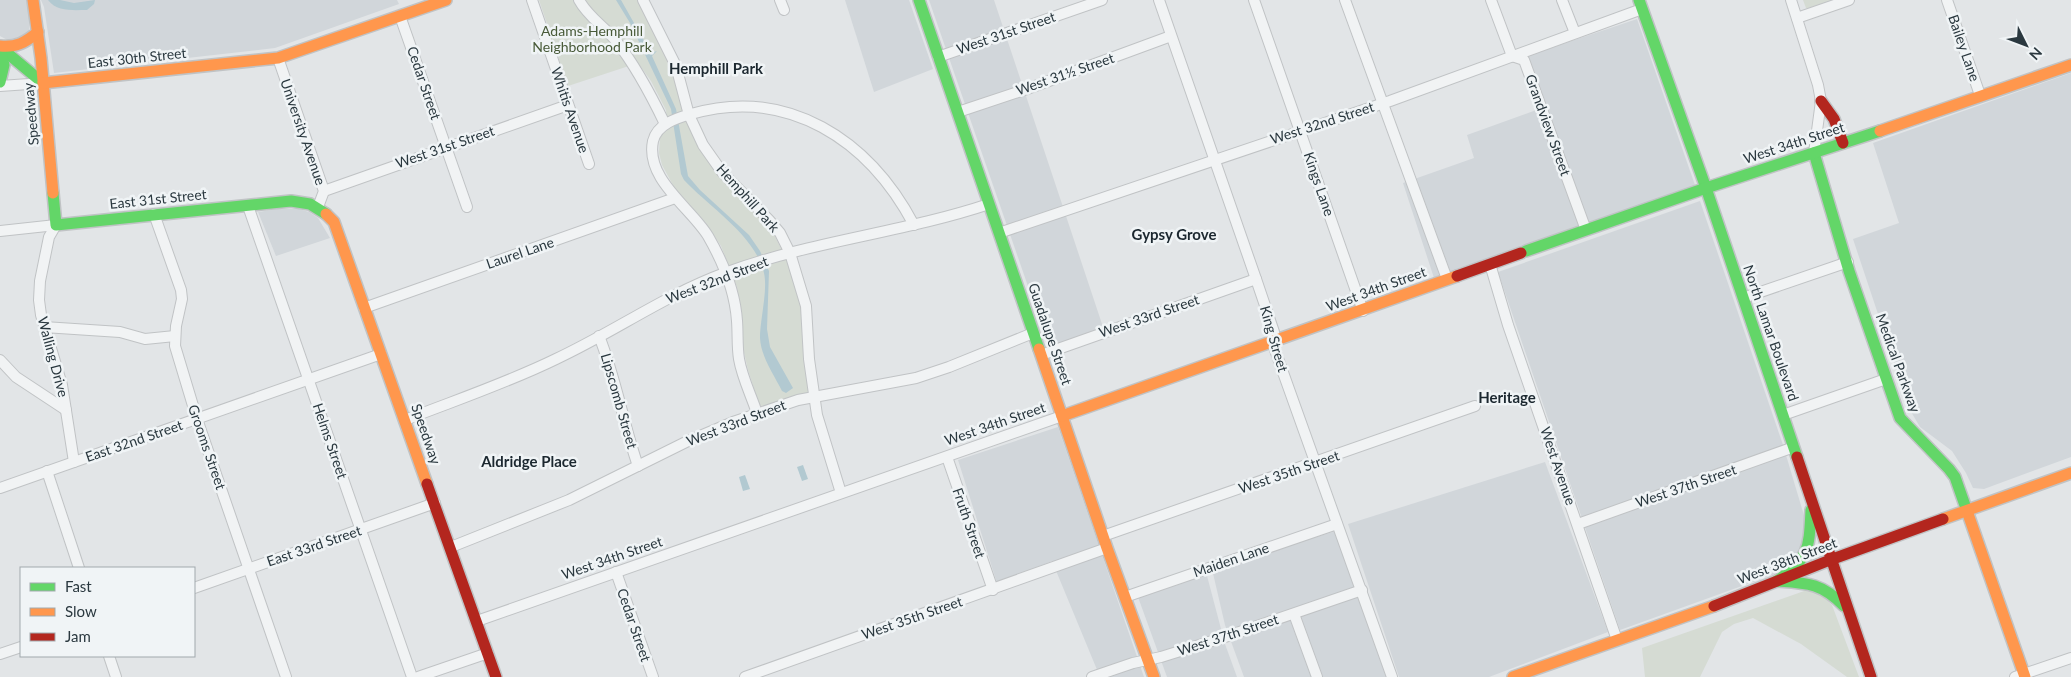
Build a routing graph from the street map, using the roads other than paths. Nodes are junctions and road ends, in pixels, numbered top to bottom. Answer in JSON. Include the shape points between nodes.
{"nodes":[{"id":1,"x":33,"y":0,"type":"edge"},
{"id":2,"x":446,"y":0,"type":"edge"},
{"id":3,"x":532,"y":0,"type":"edge"},
{"id":4,"x":580,"y":0,"type":"edge"},
{"id":5,"x":643,"y":0,"type":"edge"},
{"id":6,"x":919,"y":0,"type":"edge"},
{"id":7,"x":1102,"y":0,"type":"edge"},
{"id":8,"x":1159,"y":0,"type":"edge"},
{"id":9,"x":1254,"y":0,"type":"edge"},
{"id":10,"x":1346,"y":0,"type":"edge"},
{"id":11,"x":1491,"y":0,"type":"edge"},
{"id":12,"x":1562,"y":0,"type":"edge"},
{"id":13,"x":1790,"y":0,"type":"edge"},
{"id":14,"x":1849,"y":0,"type":"edge"},
{"id":15,"x":1947,"y":0,"type":"edge"},
{"id":16,"x":1641,"y":5,"type":"edge"},
{"id":17,"x":400,"y":16,"type":"junction"},
{"id":18,"x":1797,"y":18,"type":"junction"},
{"id":19,"x":38,"y":32,"type":"junction"},
{"id":20,"x":1575,"y":33,"type":"junction"},
{"id":21,"x":1171,"y":36,"type":"junction"},
{"id":22,"x":0,"y":47,"type":"edge"},
{"id":23,"x":1512,"y":56,"type":"junction"},
{"id":24,"x":938,"y":57,"type":"junction"},
{"id":25,"x":278,"y":58,"type":"junction"},
{"id":26,"x":2071,"y":65,"type":"edge"},
{"id":27,"x":0,"y":82,"type":"edge"},
{"id":28,"x":43,"y":83,"type":"junction"},
{"id":29,"x":0,"y":86,"type":"edge"},
{"id":30,"x":1980,"y":95,"type":"junction"},
{"id":31,"x":1821,"y":101,"type":"junction"},
{"id":32,"x":1383,"y":103,"type":"junction"},
{"id":33,"x":568,"y":105,"type":"junction"},
{"id":34,"x":958,"y":112,"type":"junction"},
{"id":35,"x":676,"y":120,"type":"junction"},
{"id":36,"x":1300,"y":130,"type":"junction"},
{"id":37,"x":1844,"y":143,"type":"junction"},
{"id":38,"x":446,"y":148,"type":"junction"},
{"id":39,"x":1814,"y":153,"type":"junction"},
{"id":40,"x":1215,"y":159,"type":"junction"},
{"id":41,"x":589,"y":164,"type":"dead end"},
{"id":42,"x":1706,"y":188,"type":"junction"},
{"id":43,"x":324,"y":191,"type":"junction"},
{"id":44,"x":675,"y":198,"type":"junction"},
{"id":45,"x":989,"y":204,"type":"junction"},
{"id":46,"x":248,"y":206,"type":"junction"},
{"id":47,"x":318,"y":207,"type":"junction"},
{"id":48,"x":467,"y":207,"type":"dead end"},
{"id":49,"x":154,"y":214,"type":"junction"},
{"id":50,"x":56,"y":225,"type":"junction"},
{"id":51,"x":914,"y":226,"type":"junction"},
{"id":52,"x":1586,"y":230,"type":"junction"},
{"id":53,"x":0,"y":231,"type":"edge"},
{"id":54,"x":999,"y":233,"type":"junction"},
{"id":55,"x":790,"y":253,"type":"junction"},
{"id":56,"x":1848,"y":262,"type":"junction"},
{"id":57,"x":1490,"y":264,"type":"junction"},
{"id":58,"x":726,"y":273,"type":"junction"},
{"id":59,"x":1256,"y":279,"type":"junction"},
{"id":60,"x":1447,"y":279,"type":"junction"},
{"id":61,"x":1743,"y":298,"type":"junction"},
{"id":62,"x":364,"y":308,"type":"junction"},
{"id":63,"x":1363,"y":311,"type":"junction"},
{"id":64,"x":44,"y":327,"type":"junction"},
{"id":65,"x":1034,"y":333,"type":"junction"},
{"id":66,"x":175,"y":336,"type":"junction"},
{"id":67,"x":599,"y":336,"type":"junction"},
{"id":68,"x":1273,"y":342,"type":"junction"},
{"id":69,"x":381,"y":354,"type":"junction"},
{"id":70,"x":1041,"y":355,"type":"junction"},
{"id":71,"x":0,"y":360,"type":"edge"},
{"id":72,"x":1886,"y":379,"type":"junction"},
{"id":73,"x":308,"y":380,"type":"junction"},
{"id":74,"x":814,"y":397,"type":"junction"},
{"id":75,"x":1475,"y":406,"type":"dead end"},
{"id":76,"x":66,"y":410,"type":"junction"},
{"id":77,"x":757,"y":413,"type":"junction"},
{"id":78,"x":1783,"y":415,"type":"junction"},
{"id":79,"x":1062,"y":416,"type":"junction"},
{"id":80,"x":197,"y":419,"type":"junction"},
{"id":81,"x":405,"y":420,"type":"junction"},
{"id":82,"x":1794,"y":447,"type":"junction"},
{"id":83,"x":946,"y":457,"type":"junction"},
{"id":84,"x":74,"y":462,"type":"junction"},
{"id":85,"x":1315,"y":463,"type":"junction"},
{"id":86,"x":638,"y":466,"type":"junction"},
{"id":87,"x":47,"y":471,"type":"junction"},
{"id":88,"x":2071,"y":473,"type":"edge"},
{"id":89,"x":0,"y":488,"type":"edge"},
{"id":90,"x":841,"y":493,"type":"junction"},
{"id":91,"x":434,"y":503,"type":"junction"},
{"id":92,"x":1812,"y":504,"type":"junction"},
{"id":93,"x":1967,"y":512,"type":"junction"},
{"id":94,"x":1337,"y":524,"type":"junction"},
{"id":95,"x":1578,"y":524,"type":"junction"},
{"id":96,"x":360,"y":530,"type":"junction"},
{"id":97,"x":1103,"y":536,"type":"junction"},
{"id":98,"x":450,"y":547,"type":"junction"},
{"id":99,"x":1107,"y":548,"type":"junction"},
{"id":100,"x":1830,"y":560,"type":"junction"},
{"id":101,"x":79,"y":567,"type":"edge"},
{"id":102,"x":249,"y":569,"type":"junction"},
{"id":103,"x":616,"y":572,"type":"junction"},
{"id":104,"x":1777,"y":581,"type":"junction"},
{"id":105,"x":195,"y":588,"type":"edge"},
{"id":106,"x":993,"y":590,"type":"junction"},
{"id":107,"x":1362,"y":590,"type":"junction"},
{"id":108,"x":1125,"y":597,"type":"junction"},
{"id":109,"x":1847,"y":609,"type":"junction"},
{"id":110,"x":1294,"y":614,"type":"junction"},
{"id":111,"x":477,"y":621,"type":"junction"},
{"id":112,"x":1617,"y":640,"type":"junction"},
{"id":113,"x":20,"y":647,"type":"edge"},
{"id":114,"x":488,"y":653,"type":"junction"},
{"id":115,"x":0,"y":654,"type":"edge"},
{"id":116,"x":109,"y":657,"type":"edge"},
{"id":117,"x":2071,"y":658,"type":"edge"},
{"id":118,"x":1148,"y":660,"type":"junction"},
{"id":119,"x":2021,"y":676,"type":"edge"},
{"id":120,"x":116,"y":677,"type":"edge"},
{"id":121,"x":286,"y":677,"type":"edge"},
{"id":122,"x":412,"y":677,"type":"edge"},
{"id":123,"x":418,"y":677,"type":"edge"},
{"id":124,"x":496,"y":677,"type":"edge"},
{"id":125,"x":652,"y":677,"type":"edge"},
{"id":126,"x":745,"y":677,"type":"edge"},
{"id":127,"x":1092,"y":677,"type":"edge"},
{"id":128,"x":1154,"y":677,"type":"edge"},
{"id":129,"x":1317,"y":677,"type":"edge"},
{"id":130,"x":1392,"y":677,"type":"edge"},
{"id":131,"x":1513,"y":677,"type":"edge"},
{"id":132,"x":1870,"y":677,"type":"edge"}],
"edges":[{"from":1,"to":19,"type":"street","name":"Speedway"},
{"from":2,"to":17,"type":"street","name":"East 30th Street"},
{"from":3,"to":33,"type":"street","name":"Whitis Avenue"},
{"from":4,"to":35,"type":"street","name":"Hemphill Park"},
{"from":5,"to":35,"type":"street","name":"Hemphill Park","via":[[676,66]]},
{"from":6,"to":24,"type":"street","name":"Guadalupe Street"},
{"from":7,"to":24,"type":"street","name":"West 31st Street"},
{"from":8,"to":21,"type":"street","name":"King Street"},
{"from":9,"to":36,"type":"street","name":"Kings Lane"},
{"from":10,"to":32,"type":"street"},
{"from":11,"to":23,"type":"street","name":"Grandview Street"},
{"from":12,"to":20,"type":"street"},
{"from":13,"to":18,"type":"street"},
{"from":14,"to":18,"type":"street"},
{"from":15,"to":30,"type":"street","name":"Bailey Lane"},
{"from":16,"to":20,"type":"street","name":"West 32nd Street"},
{"from":16,"to":42,"type":"street","name":"North Lamar Boulevard"},
{"from":17,"to":25,"type":"street","name":"East 30th Street"},
{"from":17,"to":38,"type":"street","name":"Cedar Street"},
{"from":18,"to":31,"type":"street"},
{"from":19,"to":22,"type":"street","via":[[24,43]]},
{"from":19,"to":28,"type":"street","name":"Speedway"},
{"from":20,"to":23,"type":"street","name":"West 32nd Street"},
{"from":21,"to":34,"type":"street","name":"West 31½ Street"},
{"from":21,"to":40,"type":"street","name":"King Street"},
{"from":22,"to":27,"type":"street","via":[[4,59]]},
{"from":22,"to":28,"type":"street"},
{"from":23,"to":32,"type":"street","name":"West 32nd Street"},
{"from":23,"to":52,"type":"street","name":"Grandview Street","via":[[1524,60]]},
{"from":24,"to":34,"type":"street","name":"Guadalupe Street"},
{"from":25,"to":28,"type":"street","name":"East 30th Street"},
{"from":25,"to":43,"type":"street","name":"University Avenue"},
{"from":26,"to":30,"type":"street","name":"West 34th Street"},
{"from":28,"to":29,"type":"street","name":"East 30th Street"},
{"from":28,"to":50,"type":"street","name":"Speedway"},
{"from":30,"to":37,"type":"street","name":"West 34th Street"},
{"from":31,"to":37,"type":"street","via":[[1834,119]]},
{"from":31,"to":39,"type":"street"},
{"from":32,"to":36,"type":"street","name":"West 32nd Street"},
{"from":32,"to":60,"type":"street"},
{"from":33,"to":38,"type":"street","name":"West 31st Street"},
{"from":33,"to":41,"type":"street","name":"Whitis Avenue"},
{"from":34,"to":45,"type":"street","name":"Guadalupe Street"},
{"from":35,"to":44,"type":"street","via":[[655,134],[652,149],[659,173]]},
{"from":35,"to":51,"type":"street","via":[[709,109],[744,105],[780,110],[806,120],[845,142],[880,174]]},
{"from":35,"to":55,"type":"street","name":"Hemphill Park","via":[[699,138],[722,172],[770,220]]},
{"from":36,"to":40,"type":"street","name":"West 32nd Street"},
{"from":36,"to":63,"type":"street","name":"Kings Lane"},
{"from":37,"to":39,"type":"street","name":"West 34th Street"},
{"from":38,"to":43,"type":"street","name":"West 31st Street"},
{"from":38,"to":48,"type":"street","name":"Cedar Street"},
{"from":39,"to":42,"type":"street","name":"West 34th Street"},
{"from":39,"to":56,"type":"street","name":"Medical Parkway"},
{"from":40,"to":54,"type":"street","name":"West 32nd Street"},
{"from":40,"to":59,"type":"street","name":"King Street"},
{"from":42,"to":52,"type":"street","name":"West 34th Street"},
{"from":42,"to":61,"type":"street","name":"North Lamar Boulevard"},
{"from":43,"to":47,"type":"street","name":"University Avenue"},
{"from":44,"to":58,"type":"street","via":[[694,216],[707,235]]},
{"from":44,"to":62,"type":"street","name":"Laurel Lane"},
{"from":45,"to":51,"type":"street","name":"West 32nd Street"},
{"from":45,"to":54,"type":"street","name":"Guadalupe Street"},
{"from":46,"to":47,"type":"street","name":"East 31st Street","via":[[297,201]]},
{"from":46,"to":49,"type":"street","name":"East 31st Street"},
{"from":46,"to":73,"type":"street","name":"Helms Street"},
{"from":47,"to":62,"type":"street","name":"Speedway","via":[[334,222]]},
{"from":49,"to":50,"type":"street","name":"East 31st Street"},
{"from":49,"to":66,"type":"street","name":"Grooms Street","via":[[181,290]]},
{"from":50,"to":53,"type":"street","name":"East 31st Street"},
{"from":50,"to":64,"type":"street","name":"Walling Drive","via":[[51,232],[39,290]]},
{"from":51,"to":55,"type":"street","name":"West 32nd Street","via":[[846,238]]},
{"from":52,"to":57,"type":"street","name":"West 34th Street"},
{"from":54,"to":65,"type":"street","name":"Guadalupe Street"},
{"from":55,"to":58,"type":"street","name":"West 32nd Street"},
{"from":55,"to":74,"type":"street","name":"Hemphill Park","via":[[806,306]]},
{"from":56,"to":61,"type":"street"},
{"from":56,"to":72,"type":"street","name":"Medical Parkway"},
{"from":57,"to":60,"type":"street","name":"West 34th Street"},
{"from":57,"to":95,"type":"street","name":"West Avenue","via":[[1508,325]]},
{"from":58,"to":67,"type":"street","name":"West 32nd Street","via":[[673,295]]},
{"from":58,"to":77,"type":"street","via":[[737,320],[739,361]]},
{"from":59,"to":68,"type":"street","name":"King Street","via":[[1274,332]]},
{"from":59,"to":70,"type":"street","name":"West 33rd Street"},
{"from":60,"to":63,"type":"street","name":"West 34th Street"},
{"from":61,"to":78,"type":"street","name":"North Lamar Boulevard"},
{"from":62,"to":69,"type":"street","name":"Speedway"},
{"from":63,"to":68,"type":"street","name":"West 34th Street"},
{"from":64,"to":66,"type":"street","via":[[120,332],[146,339]]},
{"from":64,"to":76,"type":"street","name":"Walling Drive","via":[[62,385]]},
{"from":65,"to":70,"type":"street","name":"Guadalupe Street"},
{"from":65,"to":74,"type":"street","name":"West 33rd Street","via":[[916,378]]},
{"from":66,"to":80,"type":"street","name":"Grooms Street","via":[[175,346]]},
{"from":67,"to":81,"type":"street","name":"West 32nd Street","via":[[528,372]]},
{"from":67,"to":86,"type":"street","name":"Lipscomb Street"},
{"from":68,"to":79,"type":"street","name":"West 34th Street"},
{"from":68,"to":85,"type":"street","name":"King Street"},
{"from":69,"to":73,"type":"street","name":"East 32nd Street"},
{"from":69,"to":81,"type":"street","name":"Speedway"},
{"from":70,"to":79,"type":"street","name":"Guadalupe Street"},
{"from":71,"to":76,"type":"street","via":[[16,376]]},
{"from":72,"to":78,"type":"street"},
{"from":72,"to":93,"type":"street","name":"Medical Parkway","via":[[1900,418],[1909,431],[1948,466]]},
{"from":73,"to":80,"type":"street","name":"East 32nd Street"},
{"from":73,"to":96,"type":"street","name":"Helms Street"},
{"from":74,"to":77,"type":"street","name":"West 33rd Street"},
{"from":74,"to":90,"type":"street","name":"Hemphill Park"},
{"from":75,"to":85,"type":"street","name":"West 35th Street"},
{"from":76,"to":84,"type":"street","name":"Walling Drive"},
{"from":77,"to":86,"type":"street","name":"West 33rd Street","via":[[713,429]]},
{"from":78,"to":82,"type":"street","name":"North Lamar Boulevard"},
{"from":79,"to":83,"type":"street","name":"West 34th Street"},
{"from":79,"to":97,"type":"street","name":"Guadalupe Street"},
{"from":80,"to":84,"type":"street","name":"East 32nd Street"},
{"from":80,"to":102,"type":"street","name":"Grooms Street"},
{"from":81,"to":91,"type":"street","name":"Speedway"},
{"from":82,"to":92,"type":"street","name":"North Lamar Boulevard"},
{"from":82,"to":95,"type":"street","name":"West 37th Street"},
{"from":83,"to":90,"type":"street","name":"West 34th Street"},
{"from":83,"to":106,"type":"street","name":"Fruth Street"},
{"from":84,"to":87,"type":"street","name":"East 32nd Street"},
{"from":85,"to":94,"type":"street","name":"King Street"},
{"from":85,"to":97,"type":"street","name":"West 35th Street"},
{"from":86,"to":98,"type":"street","name":"West 33rd Street","via":[[569,500]]},
{"from":87,"to":89,"type":"street","name":"East 32nd Street"},
{"from":87,"to":101,"type":"street"},
{"from":88,"to":93,"type":"street","name":"West 38th Street"},
{"from":90,"to":103,"type":"street","name":"West 34th Street"},
{"from":91,"to":96,"type":"street","name":"East 33rd Street"},
{"from":91,"to":98,"type":"street","name":"Speedway"},
{"from":92,"to":100,"type":"street","name":"North Lamar Boulevard"},
{"from":92,"to":104,"type":"street","via":[[1808,550],[1800,562]]},
{"from":93,"to":100,"type":"street","name":"West 38th Street"},
{"from":93,"to":119,"type":"street","name":"Medical Parkway"},
{"from":94,"to":107,"type":"street","name":"King Street"},
{"from":94,"to":108,"type":"street","name":"Maiden Lane"},
{"from":95,"to":112,"type":"street","name":"West Avenue"},
{"from":96,"to":102,"type":"street","name":"East 33rd Street"},
{"from":96,"to":122,"type":"street","name":"Helms Street"},
{"from":97,"to":99,"type":"street","name":"Guadalupe Street"},
{"from":98,"to":111,"type":"street","name":"Speedway"},
{"from":99,"to":106,"type":"street","name":"West 35th Street"},
{"from":99,"to":108,"type":"street","name":"Guadalupe Street"},
{"from":100,"to":104,"type":"street","name":"West 38th Street"},
{"from":100,"to":109,"type":"street","name":"North Lamar Boulevard"},
{"from":102,"to":105,"type":"street","name":"East 33rd Street"},
{"from":102,"to":121,"type":"street","name":"Grooms Street"},
{"from":103,"to":111,"type":"street","name":"West 34th Street"},
{"from":103,"to":125,"type":"street","name":"Cedar Street"},
{"from":104,"to":109,"type":"street","via":[[1820,585]]},
{"from":104,"to":112,"type":"street","name":"West 38th Street"},
{"from":106,"to":126,"type":"street","name":"West 35th Street"},
{"from":107,"to":110,"type":"street","name":"West 37th Street"},
{"from":107,"to":130,"type":"street","name":"King Street"},
{"from":108,"to":118,"type":"street","name":"Guadalupe Street"},
{"from":109,"to":132,"type":"street","name":"North Lamar Boulevard"},
{"from":110,"to":118,"type":"street","name":"West 37th Street"},
{"from":110,"to":129,"type":"street"},
{"from":111,"to":114,"type":"street","name":"Speedway"},
{"from":112,"to":131,"type":"street","name":"West 38th Street"},
{"from":113,"to":115,"type":"street"},
{"from":114,"to":123,"type":"street"},
{"from":114,"to":124,"type":"street","name":"Speedway"},
{"from":116,"to":120,"type":"street"},
{"from":117,"to":119,"type":"street"},
{"from":118,"to":127,"type":"street","name":"West 37th Street"},
{"from":118,"to":128,"type":"street","name":"Guadalupe Street"}]}
